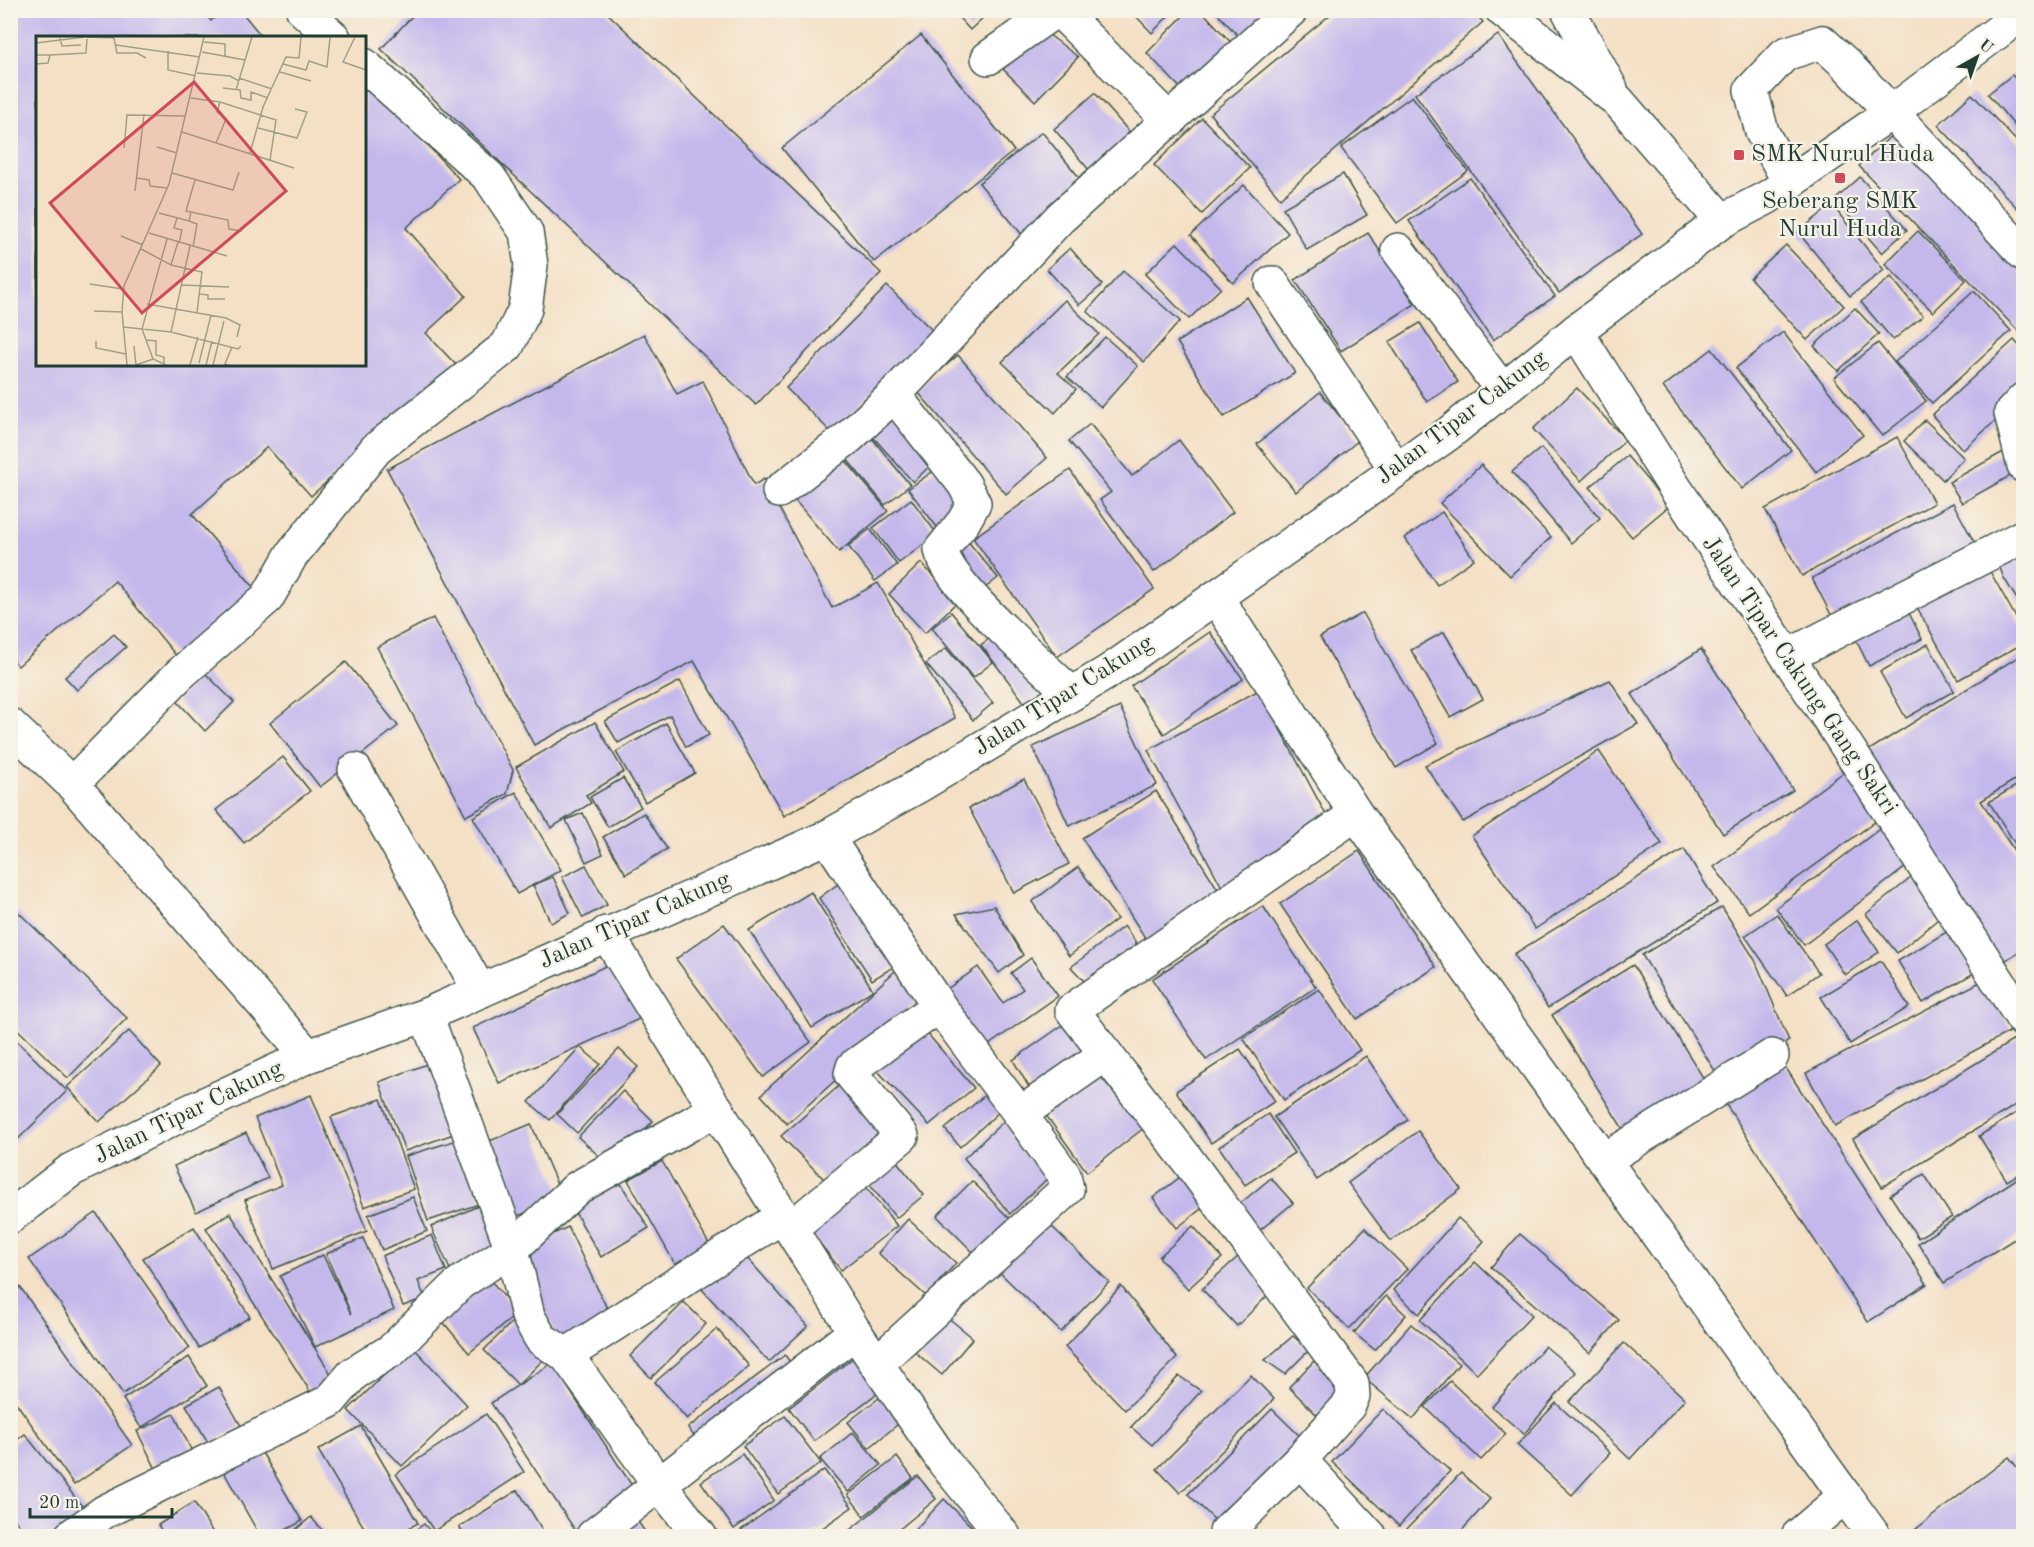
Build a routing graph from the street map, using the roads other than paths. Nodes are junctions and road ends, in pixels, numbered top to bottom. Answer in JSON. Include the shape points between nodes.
{"nodes":[{"id":1,"x":303,"y":10,"type":"edge"},
{"id":2,"x":1058,"y":10,"type":"edge"},
{"id":3,"x":1292,"y":10,"type":"edge"},
{"id":4,"x":1502,"y":10,"type":"edge"},
{"id":5,"x":1568,"y":10,"type":"edge"},
{"id":6,"x":2024,"y":12,"type":"edge"},
{"id":7,"x":332,"y":36,"type":"edge"},
{"id":8,"x":988,"y":58,"type":"dead end"},
{"id":9,"x":366,"y":67,"type":"edge"},
{"id":10,"x":1618,"y":101,"type":"junction"},
{"id":11,"x":1892,"y":112,"type":"junction"},
{"id":12,"x":1170,"y":121,"type":"junction"},
{"id":13,"x":1789,"y":182,"type":"junction"},
{"id":14,"x":1722,"y":221,"type":"junction"},
{"id":15,"x":1398,"y":250,"type":"dead end"},
{"id":16,"x":2024,"y":255,"type":"edge"},
{"id":17,"x":1272,"y":283,"type":"dead end"},
{"id":18,"x":1576,"y":331,"type":"junction"},
{"id":19,"x":1502,"y":390,"type":"junction"},
{"id":20,"x":894,"y":395,"type":"junction"},
{"id":21,"x":2024,"y":399,"type":"edge"},
{"id":22,"x":2024,"y":466,"type":"edge"},
{"id":23,"x":1396,"y":469,"type":"junction"},
{"id":24,"x":779,"y":491,"type":"dead end"},
{"id":25,"x":2024,"y":536,"type":"edge"},
{"id":26,"x":1216,"y":597,"type":"junction"},
{"id":27,"x":1788,"y":656,"type":"junction"},
{"id":28,"x":1071,"y":694,"type":"junction"},
{"id":29,"x":10,"y":725,"type":"edge"},
{"id":30,"x":356,"y":770,"type":"dead end"},
{"id":31,"x":72,"y":783,"type":"junction"},
{"id":32,"x":1356,"y":814,"type":"junction"},
{"id":33,"x":827,"y":837,"type":"junction"},
{"id":34,"x":606,"y":933,"type":"junction"},
{"id":35,"x":2012,"y":974,"type":"edge"},
{"id":36,"x":480,"y":991,"type":"junction"},
{"id":37,"x":939,"y":1006,"type":"junction"},
{"id":38,"x":426,"y":1014,"type":"junction"},
{"id":39,"x":2024,"y":1021,"type":"edge"},
{"id":40,"x":1106,"y":1054,"type":"junction"},
{"id":41,"x":308,"y":1056,"type":"junction"},
{"id":42,"x":1772,"y":1056,"type":"dead end"},
{"id":43,"x":717,"y":1109,"type":"junction"},
{"id":44,"x":1020,"y":1114,"type":"junction"},
{"id":45,"x":1604,"y":1160,"type":"junction"},
{"id":46,"x":10,"y":1217,"type":"edge"},
{"id":47,"x":787,"y":1222,"type":"junction"},
{"id":48,"x":512,"y":1249,"type":"junction"},
{"id":49,"x":855,"y":1332,"type":"junction"},
{"id":50,"x":566,"y":1355,"type":"junction"},
{"id":51,"x":877,"y":1363,"type":"junction"},
{"id":52,"x":1300,"y":1460,"type":"junction"},
{"id":53,"x":659,"y":1484,"type":"junction"},
{"id":54,"x":1845,"y":1496,"type":"junction"},
{"id":55,"x":112,"y":1524,"type":"edge"},
{"id":56,"x":1226,"y":1532,"type":"dead end"},
{"id":57,"x":71,"y":1536,"type":"edge"},
{"id":58,"x":593,"y":1536,"type":"edge"},
{"id":59,"x":700,"y":1536,"type":"edge"},
{"id":60,"x":1004,"y":1536,"type":"edge"},
{"id":61,"x":1370,"y":1536,"type":"edge"},
{"id":62,"x":1798,"y":1536,"type":"edge"},
{"id":63,"x":1874,"y":1536,"type":"edge"}],
"edges":[{"from":1,"to":7,"type":"street"},
{"from":2,"to":8,"type":"street"},
{"from":2,"to":12,"type":"street"},
{"from":3,"to":12,"type":"street"},
{"from":4,"to":10,"type":"street"},
{"from":5,"to":10,"type":"street"},
{"from":6,"to":11,"type":"street","name":"Jalan Tipar Cakung"},
{"from":9,"to":31,"type":"street","via":[[489,177],[526,232],[531,265],[525,309],[507,346],[376,449],[291,556],[267,598],[180,674]]},
{"from":10,"to":14,"type":"street"},
{"from":11,"to":13,"type":"street","name":"Jalan Tipar Cakung"},
{"from":11,"to":13,"type":"street","via":[[1822,42],[1785,54],[1751,90],[1762,132]]},
{"from":11,"to":16,"type":"street"},
{"from":12,"to":20,"type":"street","via":[[1060,218]]},
{"from":13,"to":14,"type":"street","name":"Jalan Tipar Cakung"},
{"from":14,"to":18,"type":"street","name":"Jalan Tipar Cakung"},
{"from":15,"to":19,"type":"street"},
{"from":17,"to":23,"type":"street"},
{"from":18,"to":19,"type":"street","name":"Jalan Tipar Cakung"},
{"from":18,"to":27,"type":"street","name":"Jalan Tipar Cakung Gang Sakri","via":[[1674,489]]},
{"from":19,"to":23,"type":"street","name":"Jalan Tipar Cakung","via":[[1448,434]]},
{"from":20,"to":24,"type":"street","via":[[849,437]]},
{"from":20,"to":28,"type":"street","via":[[964,484],[974,503],[941,550],[944,561],[963,588]]},
{"from":21,"to":22,"type":"street","via":[[2011,413]]},
{"from":23,"to":26,"type":"street","name":"Jalan Tipar Cakung"},
{"from":25,"to":27,"type":"street"},
{"from":26,"to":28,"type":"street","name":"Jalan Tipar Cakung"},
{"from":26,"to":32,"type":"street"},
{"from":27,"to":35,"type":"street","name":"Jalan Tipar Cakung Gang Sakri"},
{"from":28,"to":33,"type":"street","name":"Jalan Tipar Cakung"},
{"from":29,"to":31,"type":"street"},
{"from":30,"to":36,"type":"street"},
{"from":31,"to":41,"type":"street"},
{"from":32,"to":40,"type":"street","via":[[1072,1010]]},
{"from":32,"to":45,"type":"street"},
{"from":33,"to":34,"type":"street","name":"Jalan Tipar Cakung"},
{"from":33,"to":37,"type":"street"},
{"from":34,"to":36,"type":"street","name":"Jalan Tipar Cakung"},
{"from":34,"to":43,"type":"street"},
{"from":35,"to":39,"type":"street","name":"Jalan Tipar Cakung Gang Sakri"},
{"from":36,"to":38,"type":"street","name":"Jalan Tipar Cakung"},
{"from":37,"to":44,"type":"street"},
{"from":37,"to":47,"type":"street","via":[[853,1067],[851,1074],[902,1136]]},
{"from":38,"to":41,"type":"street","name":"Jalan Tipar Cakung"},
{"from":38,"to":48,"type":"street"},
{"from":40,"to":44,"type":"street"},
{"from":40,"to":52,"type":"street","via":[[1352,1383],[1349,1405]]},
{"from":41,"to":46,"type":"street","name":"Jalan Tipar Cakung","via":[[71,1170]]},
{"from":42,"to":45,"type":"street"},
{"from":43,"to":47,"type":"street"},
{"from":43,"to":48,"type":"street","via":[[577,1188]]},
{"from":44,"to":51,"type":"street","via":[[1064,1175],[1067,1189]]},
{"from":45,"to":54,"type":"street"},
{"from":47,"to":49,"type":"street"},
{"from":47,"to":50,"type":"street"},
{"from":48,"to":50,"type":"street","via":[[536,1334]]},
{"from":48,"to":55,"type":"street","via":[[460,1283],[392,1350],[353,1374],[330,1401]]},
{"from":49,"to":51,"type":"street"},
{"from":49,"to":53,"type":"street"},
{"from":50,"to":53,"type":"street"},
{"from":51,"to":60,"type":"street","via":[[944,1462]]},
{"from":52,"to":56,"type":"street"},
{"from":52,"to":61,"type":"street"},
{"from":53,"to":58,"type":"street"},
{"from":53,"to":59,"type":"street"},
{"from":54,"to":62,"type":"street"},
{"from":54,"to":63,"type":"street"},
{"from":55,"to":57,"type":"street"}]}
